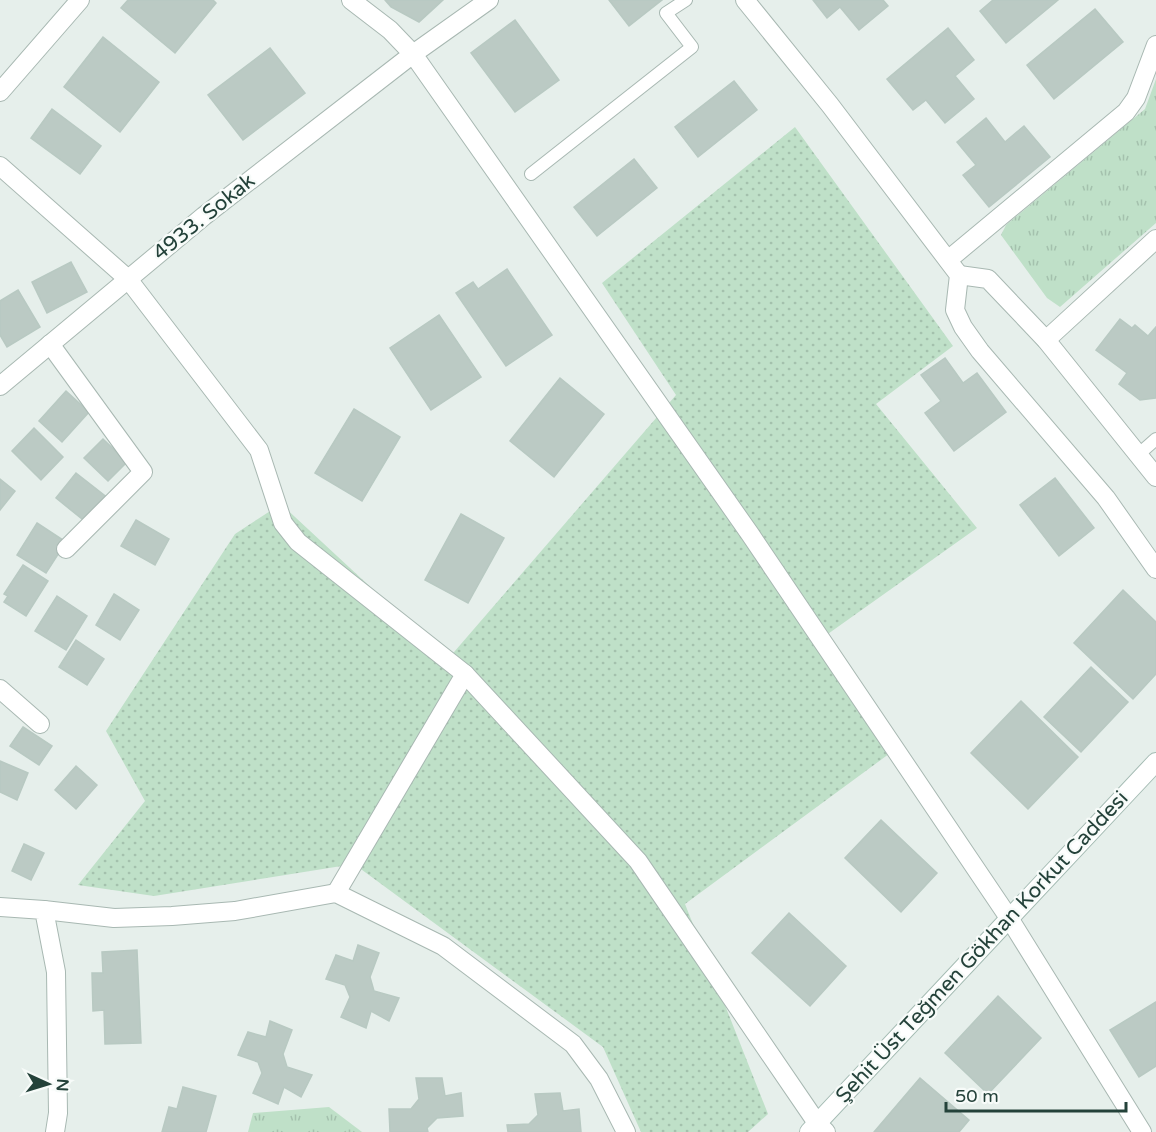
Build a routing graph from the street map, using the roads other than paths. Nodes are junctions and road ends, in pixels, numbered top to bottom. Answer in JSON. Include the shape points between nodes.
{"nodes":[{"id":1,"x":80,"y":0,"type":"edge"},
{"id":2,"x":351,"y":0,"type":"edge"},
{"id":3,"x":489,"y":0,"type":"edge"},
{"id":4,"x":686,"y":0,"type":"edge"},
{"id":5,"x":746,"y":0,"type":"edge"},
{"id":6,"x":1156,"y":45,"type":"edge"},
{"id":7,"x":413,"y":54,"type":"junction"},
{"id":8,"x":0,"y":92,"type":"edge"},
{"id":9,"x":0,"y":166,"type":"edge"},
{"id":10,"x":531,"y":174,"type":"dead end"},
{"id":11,"x":1156,"y":239,"type":"edge"},
{"id":12,"x":948,"y":260,"type":"junction"},
{"id":13,"x":959,"y":275,"type":"junction"},
{"id":14,"x":128,"y":279,"type":"junction"},
{"id":15,"x":1046,"y":340,"type":"junction"},
{"id":16,"x":51,"y":344,"type":"junction"},
{"id":17,"x":0,"y":386,"type":"edge"},
{"id":18,"x":1156,"y":438,"type":"edge"},
{"id":19,"x":1139,"y":454,"type":"junction"},
{"id":20,"x":1156,"y":477,"type":"edge"},
{"id":21,"x":66,"y":549,"type":"dead end"},
{"id":22,"x":1156,"y":569,"type":"edge"},
{"id":23,"x":465,"y":674,"type":"junction"},
{"id":24,"x":0,"y":688,"type":"edge"},
{"id":25,"x":40,"y":724,"type":"dead end"},
{"id":26,"x":1156,"y":762,"type":"edge"},
{"id":27,"x":336,"y":893,"type":"junction"},
{"id":28,"x":0,"y":907,"type":"edge"},
{"id":29,"x":44,"y":910,"type":"junction"},
{"id":30,"x":1009,"y":918,"type":"junction"},
{"id":31,"x":817,"y":1129,"type":"edge"},
{"id":32,"x":55,"y":1132,"type":"edge"},
{"id":33,"x":626,"y":1132,"type":"edge"},
{"id":34,"x":1142,"y":1132,"type":"edge"}],
"edges":[{"from":1,"to":8,"type":"street"},
{"from":2,"to":7,"type":"street"},
{"from":3,"to":7,"type":"street","name":"4933. Sokak"},
{"from":4,"to":10,"type":"lane","via":[[666,13],[692,47]]},
{"from":5,"to":12,"type":"street"},
{"from":6,"to":12,"type":"street","via":[[1136,99],[1126,112]]},
{"from":7,"to":14,"type":"street","name":"4933. Sokak"},
{"from":7,"to":30,"type":"street","via":[[750,534]]},
{"from":9,"to":14,"type":"street"},
{"from":11,"to":15,"type":"street"},
{"from":12,"to":13,"type":"street"},
{"from":13,"to":15,"type":"street","via":[[988,279]]},
{"from":13,"to":22,"type":"street","via":[[955,310],[963,327],[1106,498]]},
{"from":14,"to":16,"type":"street","name":"4933. Sokak"},
{"from":14,"to":23,"type":"street","via":[[259,450],[283,523],[298,542]]},
{"from":15,"to":19,"type":"street"},
{"from":16,"to":17,"type":"street","name":"4933. Sokak"},
{"from":16,"to":21,"type":"street","via":[[143,472]]},
{"from":18,"to":19,"type":"lane"},
{"from":19,"to":20,"type":"street"},
{"from":23,"to":27,"type":"street"},
{"from":23,"to":31,"type":"street","via":[[638,861]]},
{"from":24,"to":25,"type":"street"},
{"from":26,"to":30,"type":"street","name":"Şehit Üst Teğmen Gökhan Korkut Caddesi"},
{"from":27,"to":29,"type":"street","via":[[235,911],[172,916],[114,918]]},
{"from":27,"to":33,"type":"street","via":[[443,946],[573,1044],[599,1079]]},
{"from":28,"to":29,"type":"street"},
{"from":29,"to":32,"type":"street","via":[[56,972]]},
{"from":30,"to":31,"type":"street","name":"Şehit Üst Teğmen Gökhan Korkut Caddesi"},
{"from":30,"to":34,"type":"street"}]}
